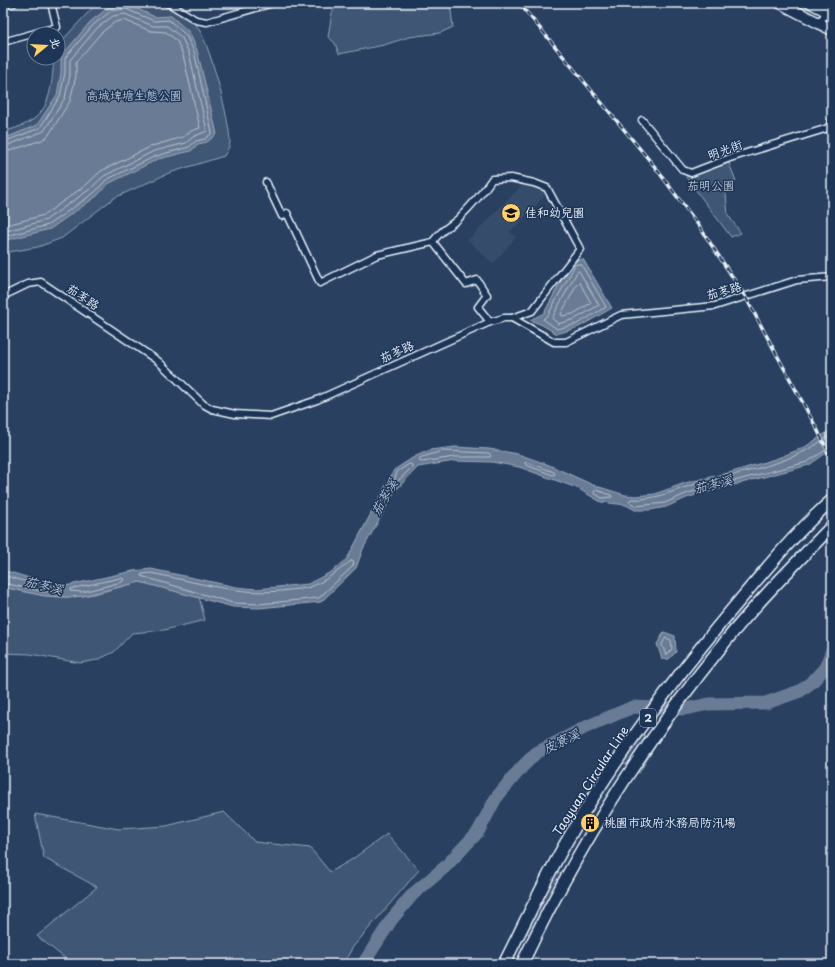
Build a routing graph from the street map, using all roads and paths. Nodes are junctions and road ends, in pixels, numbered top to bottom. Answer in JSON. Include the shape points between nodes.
{"nodes":[{"id":1,"x":14,"y":3,"type":"edge"},
{"id":2,"x":51,"y":3,"type":"edge"},
{"id":3,"x":168,"y":3,"type":"edge"},
{"id":4,"x":273,"y":3,"type":"edge"},
{"id":5,"x":780,"y":3,"type":"edge"},
{"id":6,"x":811,"y":3,"type":"edge"},
{"id":7,"x":264,"y":4,"type":"edge"},
{"id":8,"x":3,"y":6,"type":"edge"},
{"id":9,"x":830,"y":9,"type":"edge"},
{"id":10,"x":820,"y":23,"type":"junction"},
{"id":11,"x":832,"y":30,"type":"edge"},
{"id":12,"x":5,"y":41,"type":"edge"},
{"id":13,"x":642,"y":120,"type":"dead end"},
{"id":14,"x":832,"y":121,"type":"edge"},
{"id":15,"x":266,"y":182,"type":"dead end"},
{"id":16,"x":433,"y":242,"type":"junction"},
{"id":17,"x":832,"y":277,"type":"edge"},
{"id":18,"x":3,"y":296,"type":"edge"},
{"id":19,"x":512,"y":318,"type":"junction"},
{"id":20,"x":490,"y":322,"type":"junction"},
{"id":21,"x":832,"y":500,"type":"edge"},
{"id":22,"x":832,"y":526,"type":"edge"},
{"id":23,"x":504,"y":964,"type":"edge"},
{"id":24,"x":522,"y":964,"type":"edge"}],
"edges":[{"from":1,"to":8,"type":"street"},
{"from":2,"to":12,"type":"street","via":[[57,27]]},
{"from":3,"to":7,"type":"street","via":[[196,20],[207,22]]},
{"from":4,"to":7,"type":"street"},
{"from":5,"to":10,"type":"main road"},
{"from":6,"to":9,"type":"main road"},
{"from":9,"to":10,"type":"street"},
{"from":10,"to":11,"type":"main road"},
{"from":13,"to":14,"type":"street","name":"明光街","via":[[683,170],[690,173],[828,128]]},
{"from":15,"to":16,"type":"street","via":[[282,216],[287,213],[320,283],[377,255]]},
{"from":16,"to":19,"type":"street","via":[[438,234],[477,201],[492,179],[511,178],[547,188],[580,249],[532,311]]},
{"from":16,"to":20,"type":"street","via":[[466,284],[477,280],[487,295],[478,308]]},
{"from":17,"to":19,"type":"street","name":"茄苳路","via":[[797,280],[714,306],[621,315],[566,342],[554,342]]},
{"from":18,"to":20,"type":"street","name":"茄苳路","via":[[28,284],[41,282],[158,361],[203,404],[212,409],[235,414],[271,416],[317,400]]},
{"from":19,"to":20,"type":"street","name":"茄苳路"},
{"from":21,"to":23,"type":"highway","name":"Taoyuan Circular Line","number":"2","via":[[765,570],[719,624],[630,742],[564,846]]},
{"from":22,"to":24,"type":"highway","number":"2","via":[[726,641],[688,689],[607,806],[543,920]]}]}
